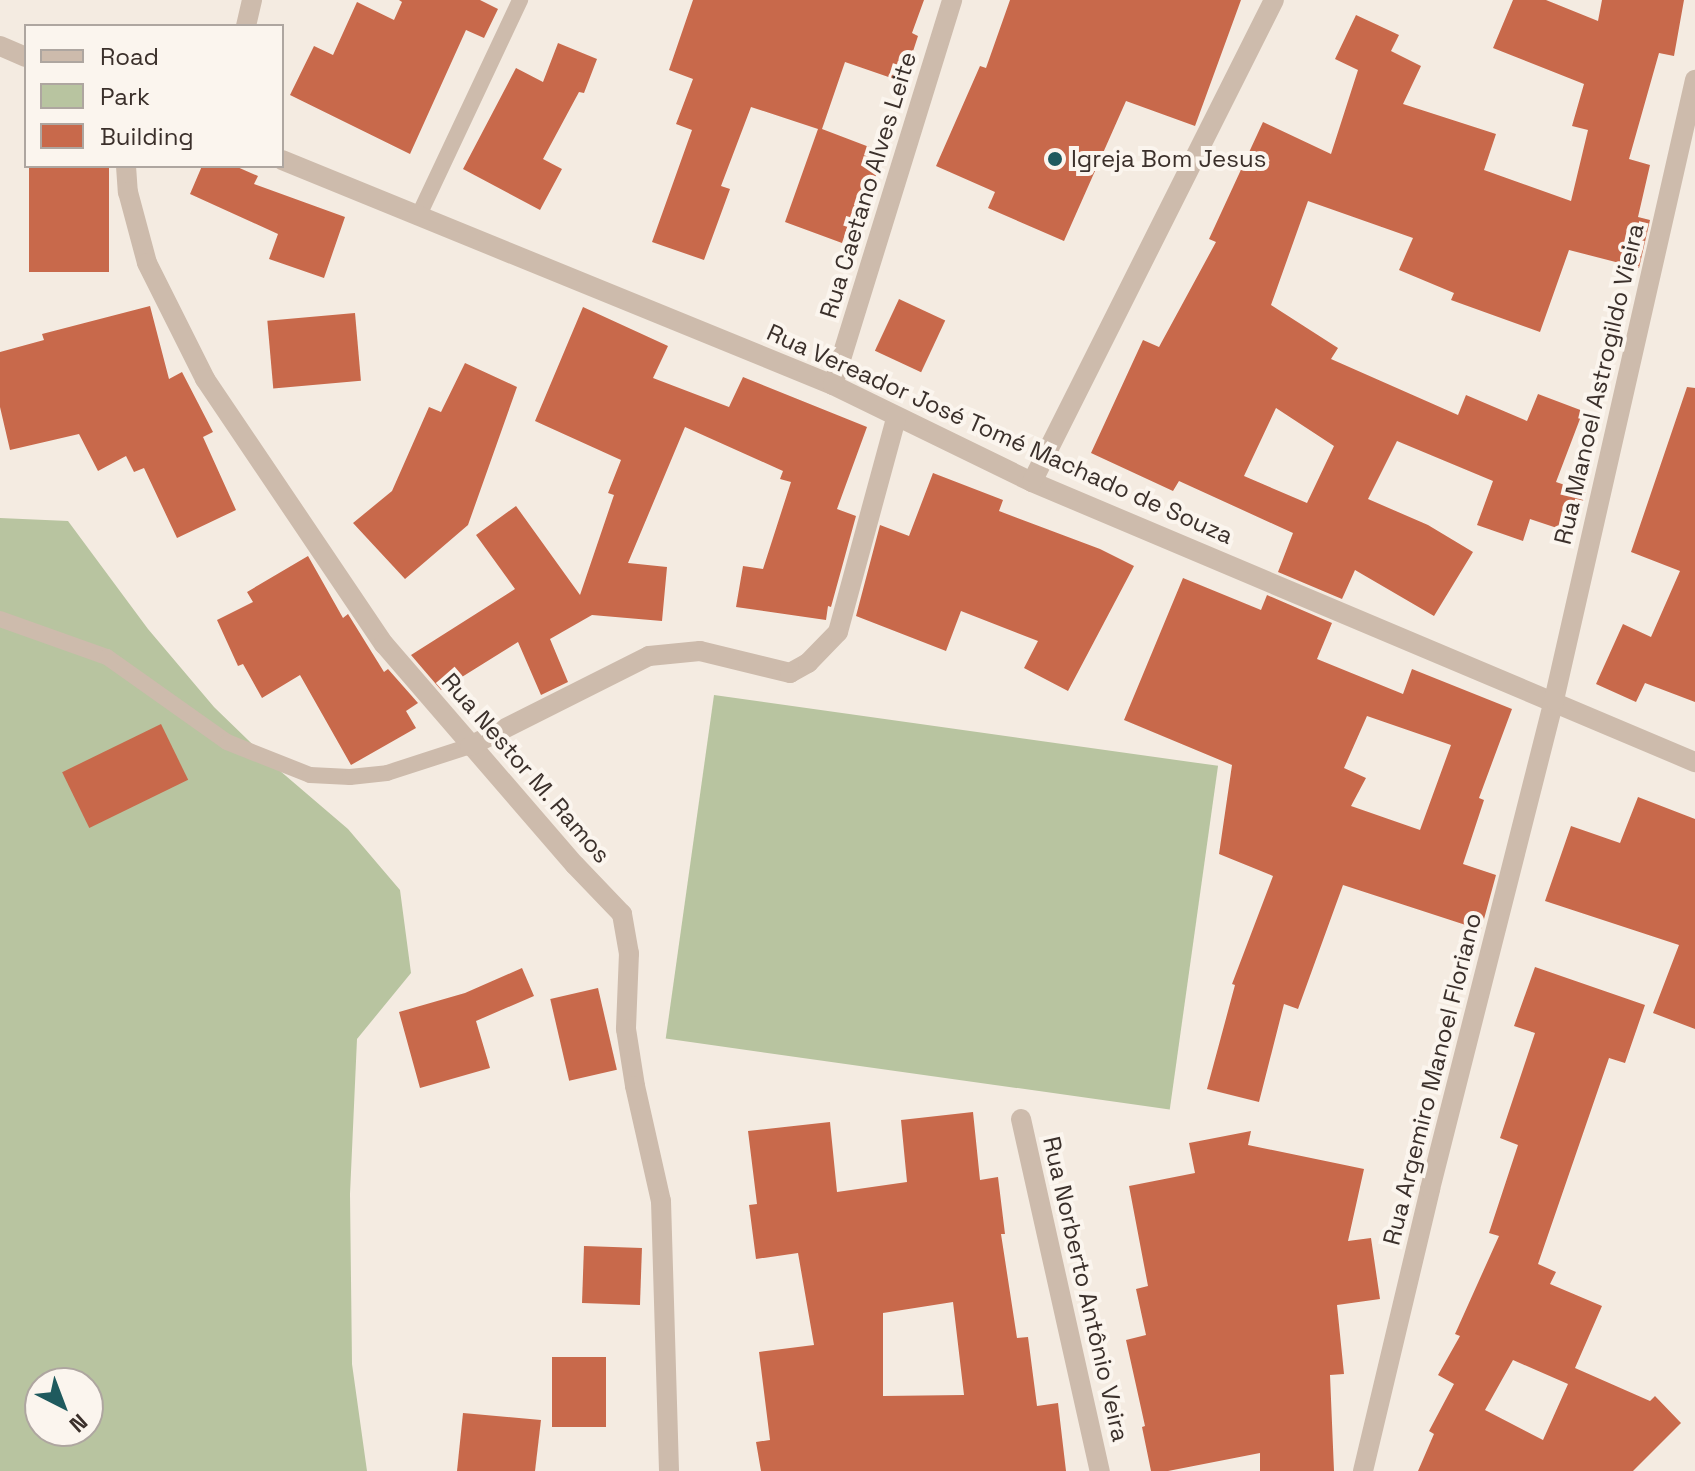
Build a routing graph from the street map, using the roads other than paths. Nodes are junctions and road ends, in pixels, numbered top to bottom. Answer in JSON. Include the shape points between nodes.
{"nodes":[{"id":1,"x":252,"y":0,"type":"edge"},
{"id":2,"x":520,"y":0,"type":"edge"},
{"id":3,"x":952,"y":0,"type":"edge"},
{"id":4,"x":1274,"y":0,"type":"edge"},
{"id":5,"x":246,"y":24,"type":"edge"},
{"id":6,"x":0,"y":46,"type":"edge"},
{"id":7,"x":24,"y":56,"type":"edge"},
{"id":8,"x":1695,"y":80,"type":"edge"},
{"id":9,"x":284,"y":161,"type":"edge"},
{"id":10,"x":126,"y":168,"type":"edge"},
{"id":11,"x":418,"y":217,"type":"junction"},
{"id":12,"x":833,"y":385,"type":"junction"},
{"id":13,"x":896,"y":418,"type":"junction"},
{"id":14,"x":1032,"y":482,"type":"junction"},
{"id":15,"x":0,"y":619,"type":"edge"},
{"id":16,"x":1554,"y":700,"type":"junction"},
{"id":17,"x":470,"y":746,"type":"junction"},
{"id":18,"x":1695,"y":762,"type":"edge"},
{"id":19,"x":1021,"y":1119,"type":"dead end"},
{"id":20,"x":669,"y":1471,"type":"edge"},
{"id":21,"x":1100,"y":1471,"type":"edge"},
{"id":22,"x":1363,"y":1471,"type":"edge"}],
"edges":[{"from":1,"to":5,"type":"street"},
{"from":2,"to":11,"type":"lane"},
{"from":3,"to":12,"type":"street","name":"Rua Caetano Alves Leite"},
{"from":4,"to":14,"type":"street"},
{"from":6,"to":7,"type":"street"},
{"from":8,"to":16,"type":"street","name":"Rua Manoel Astrogildo Vieira"},
{"from":9,"to":11,"type":"street","name":"Rua Vereador José Tomé Machado de Souza"},
{"from":10,"to":17,"type":"street","name":"Rua Nestor M. Ramos","via":[[147,263],[205,379],[384,644]]},
{"from":11,"to":12,"type":"street","name":"Rua Vereador José Tomé Machado de Souza"},
{"from":12,"to":13,"type":"street","name":"Rua Vereador José Tomé Machado de Souza"},
{"from":13,"to":14,"type":"street","name":"Rua Vereador José Tomé Machado de Souza"},
{"from":13,"to":17,"type":"street","via":[[838,632],[808,663],[790,673],[700,651],[649,656]]},
{"from":14,"to":16,"type":"street","name":"Rua Vereador José Tomé Machado de Souza"},
{"from":15,"to":17,"type":"lane","via":[[107,657],[227,742],[310,775],[387,773]]},
{"from":16,"to":18,"type":"street","name":"Rua Vereador José Tomé Machado de Souza"},
{"from":16,"to":22,"type":"street","name":"Rua Argemiro Manoel Floriano"},
{"from":17,"to":20,"type":"street","name":"Rua Nestor M. Ramos","via":[[622,914],[629,953],[626,1029],[661,1201]]},
{"from":19,"to":21,"type":"street","name":"Rua Norberto Antônio Veira"}]}
